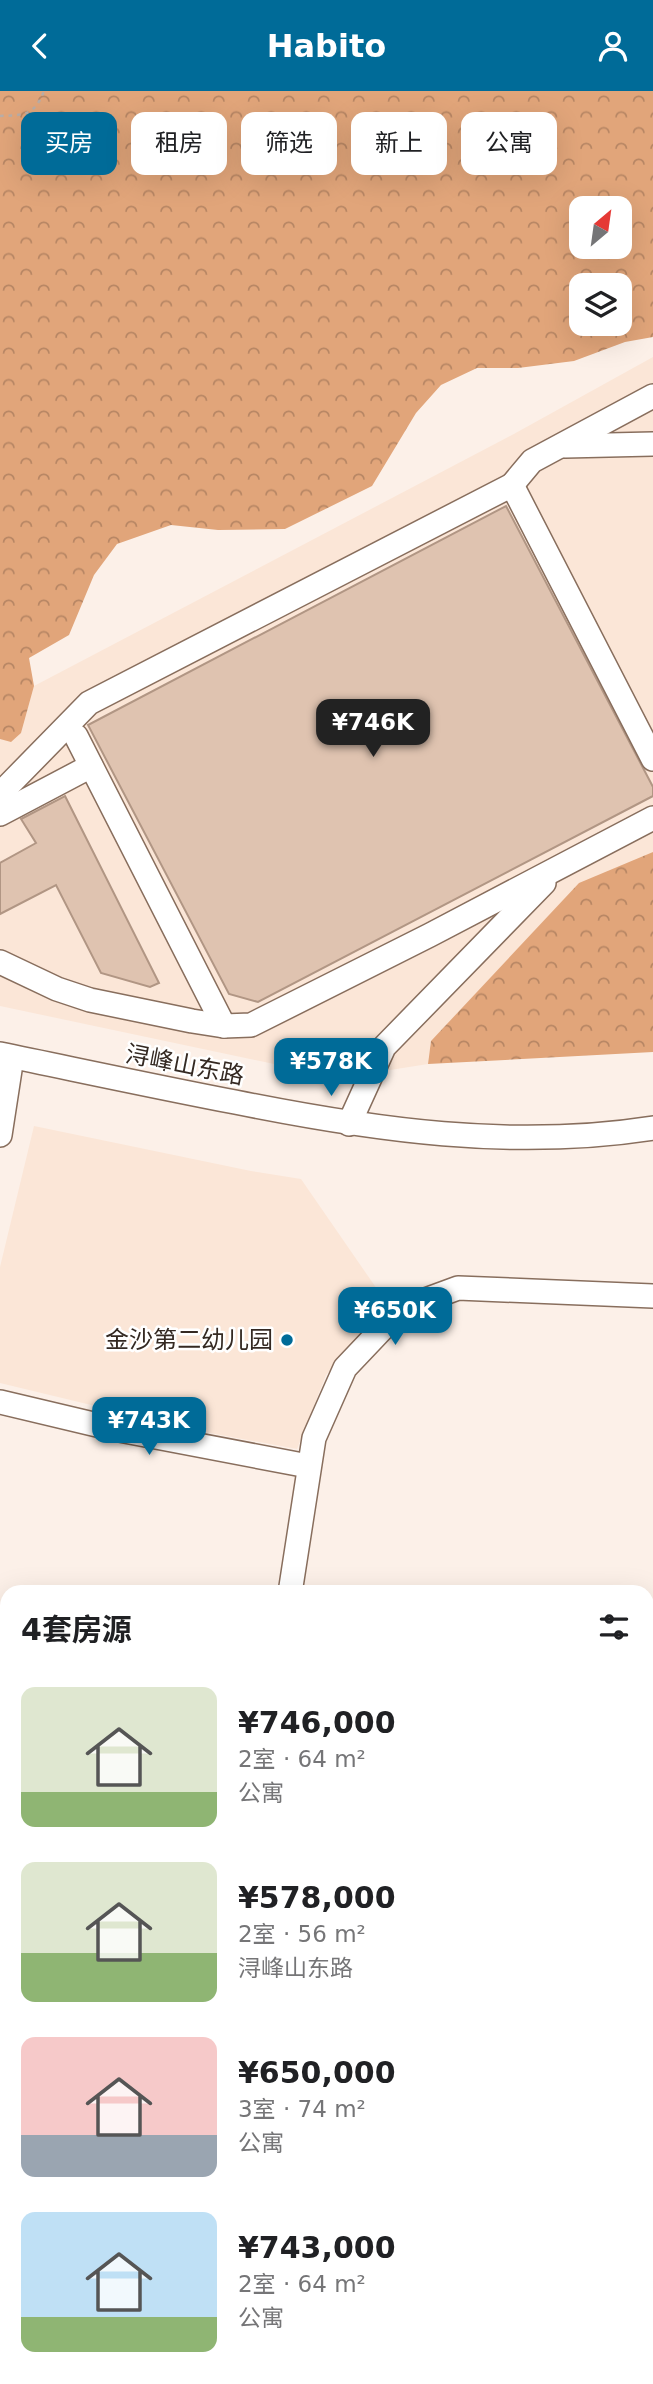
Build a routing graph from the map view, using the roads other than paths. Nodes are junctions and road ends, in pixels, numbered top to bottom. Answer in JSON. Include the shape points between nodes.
{"nodes":[{"id":1,"x":653,"y":396,"type":"edge"},
{"id":2,"x":653,"y":444,"type":"edge"},
{"id":3,"x":559,"y":446,"type":"junction"},
{"id":4,"x":512,"y":485,"type":"junction"},
{"id":5,"x":76,"y":736,"type":"dead end"},
{"id":6,"x":653,"y":759,"type":"edge"},
{"id":7,"x":91,"y":766,"type":"junction"},
{"id":8,"x":0,"y":794,"type":"edge"},
{"id":9,"x":0,"y":814,"type":"edge"},
{"id":10,"x":653,"y":818,"type":"edge"},
{"id":11,"x":561,"y":866,"type":"junction"},
{"id":12,"x":430,"y":935,"type":"junction"},
{"id":13,"x":0,"y":962,"type":"edge"},
{"id":14,"x":462,"y":966,"type":"junction"},
{"id":15,"x":224,"y":1026,"type":"junction"},
{"id":16,"x":6,"y":1056,"type":"edge"},
{"id":17,"x":349,"y":1124,"type":"junction"},
{"id":18,"x":653,"y":1128,"type":"edge"},
{"id":19,"x":0,"y":1135,"type":"edge"},
{"id":20,"x":653,"y":1296,"type":"edge"},
{"id":21,"x":0,"y":1402,"type":"edge"},
{"id":22,"x":309,"y":1467,"type":"junction"},
{"id":23,"x":291,"y":1585,"type":"edge"}],
"edges":[{"from":1,"to":3,"type":"street"},
{"from":2,"to":3,"type":"street"},
{"from":3,"to":4,"type":"street","via":[[532,461]]},
{"from":4,"to":6,"type":"street"},
{"from":4,"to":8,"type":"street","via":[[89,703]]},
{"from":5,"to":7,"type":"street"},
{"from":7,"to":9,"type":"street"},
{"from":7,"to":15,"type":"street"},
{"from":10,"to":11,"type":"street"},
{"from":11,"to":12,"type":"street"},
{"from":11,"to":14,"type":"street"},
{"from":12,"to":14,"type":"street","via":[[446,932],[463,942]]},
{"from":12,"to":15,"type":"street","via":[[273,1016],[251,1025]]},
{"from":13,"to":15,"type":"street","via":[[90,1000]]},
{"from":14,"to":17,"type":"street","via":[[384,1047]]},
{"from":16,"to":17,"type":"street","name":"浔峰山东路"},
{"from":16,"to":19,"type":"street"},
{"from":17,"to":18,"type":"street","name":"浔峰山东路","via":[[504,1138],[578,1137]]},
{"from":20,"to":22,"type":"street","via":[[458,1288],[401,1309],[345,1368],[314,1438]]},
{"from":21,"to":22,"type":"street"},
{"from":22,"to":23,"type":"street"}]}
